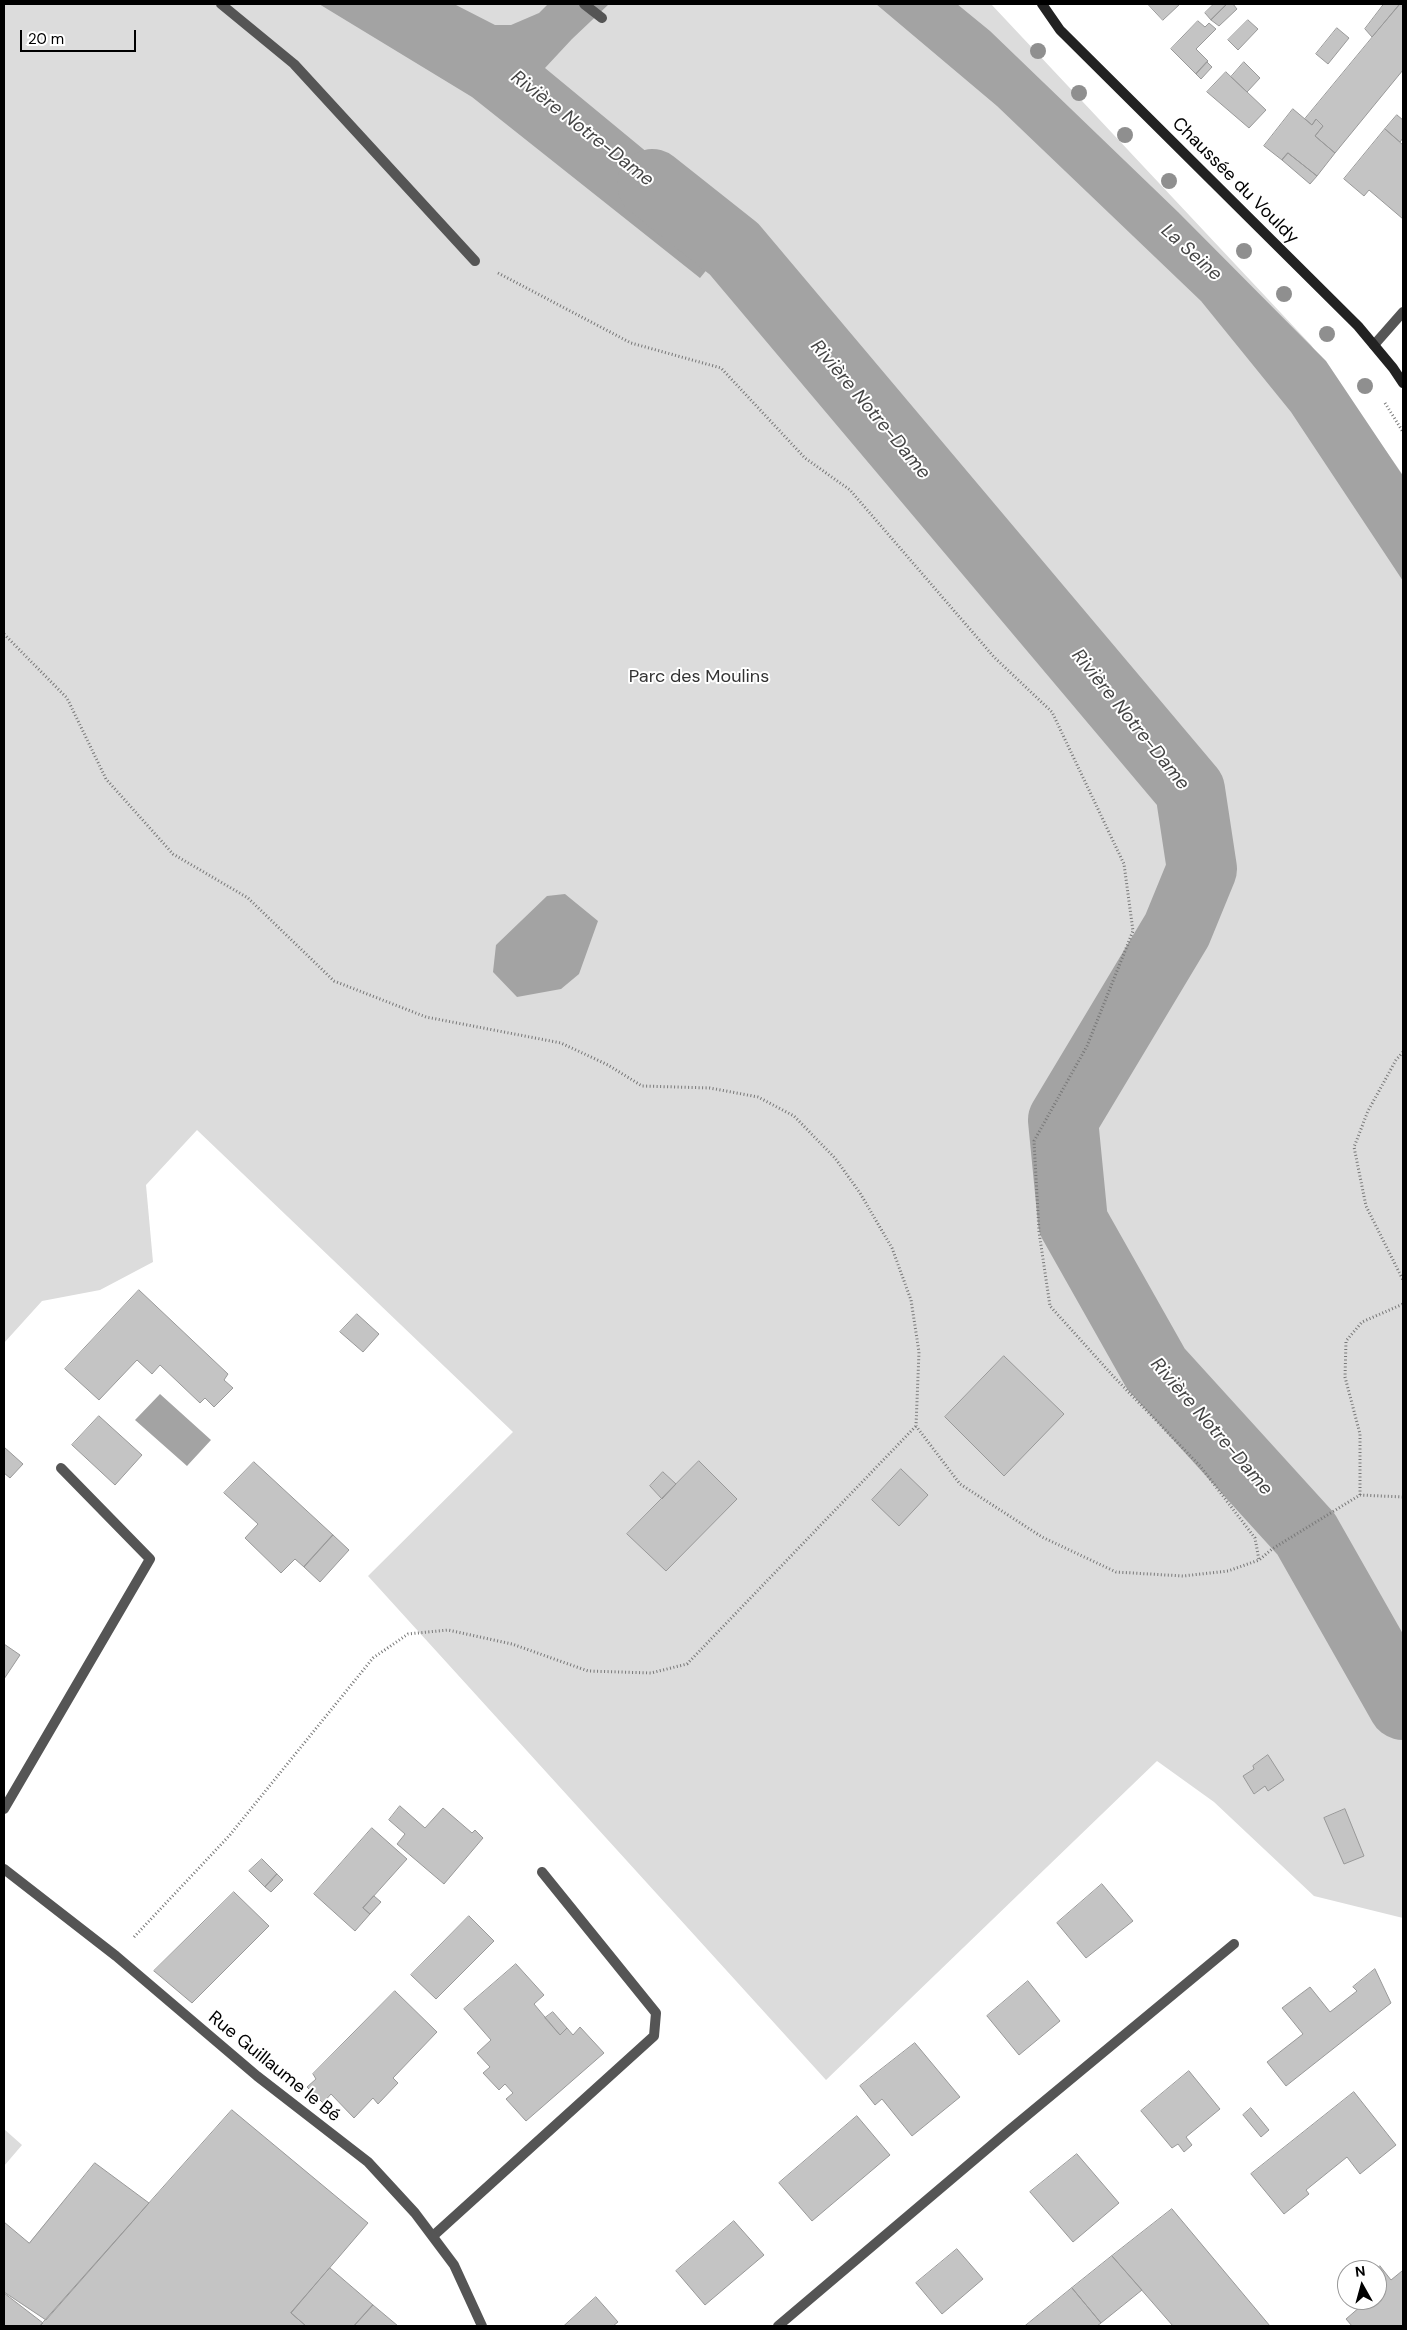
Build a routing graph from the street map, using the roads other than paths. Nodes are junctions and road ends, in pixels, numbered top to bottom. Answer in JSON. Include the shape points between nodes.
{"nodes":[{"id":1,"x":221,"y":4,"type":"edge"},
{"id":2,"x":584,"y":4,"type":"edge"},
{"id":3,"x":1042,"y":4,"type":"edge"},
{"id":4,"x":602,"y":18,"type":"dead end"},
{"id":5,"x":475,"y":261,"type":"road end"},
{"id":6,"x":1403,"y":312,"type":"edge"},
{"id":7,"x":1374,"y":345,"type":"junction"},
{"id":8,"x":1403,"y":383,"type":"edge"},
{"id":9,"x":61,"y":1468,"type":"dead end"},
{"id":10,"x":4,"y":1809,"type":"edge"},
{"id":11,"x":4,"y":1869,"type":"edge"},
{"id":12,"x":542,"y":1872,"type":"dead end"},
{"id":13,"x":1234,"y":1944,"type":"dead end"},
{"id":14,"x":433,"y":2236,"type":"junction"},
{"id":15,"x":482,"y":2326,"type":"edge"},
{"id":16,"x":778,"y":2326,"type":"edge"}],
"edges":[{"from":1,"to":5,"type":"street","via":[[294,64]]},
{"from":2,"to":4,"type":"street"},
{"from":3,"to":7,"type":"street","name":"Chaussée du Vouldy","via":[[1060,30]]},
{"from":6,"to":7,"type":"street"},
{"from":7,"to":8,"type":"street","name":"Chaussée du Vouldy"},
{"from":9,"to":10,"type":"street","via":[[150,1559]]},
{"from":11,"to":14,"type":"street","name":"Rue Guillaume le Bé","via":[[368,2162]]},
{"from":12,"to":14,"type":"street","via":[[656,2012],[654,2036]]},
{"from":13,"to":16,"type":"street"},
{"from":14,"to":15,"type":"street","name":"Rue Guillaume le Bé","via":[[454,2264]]}]}
